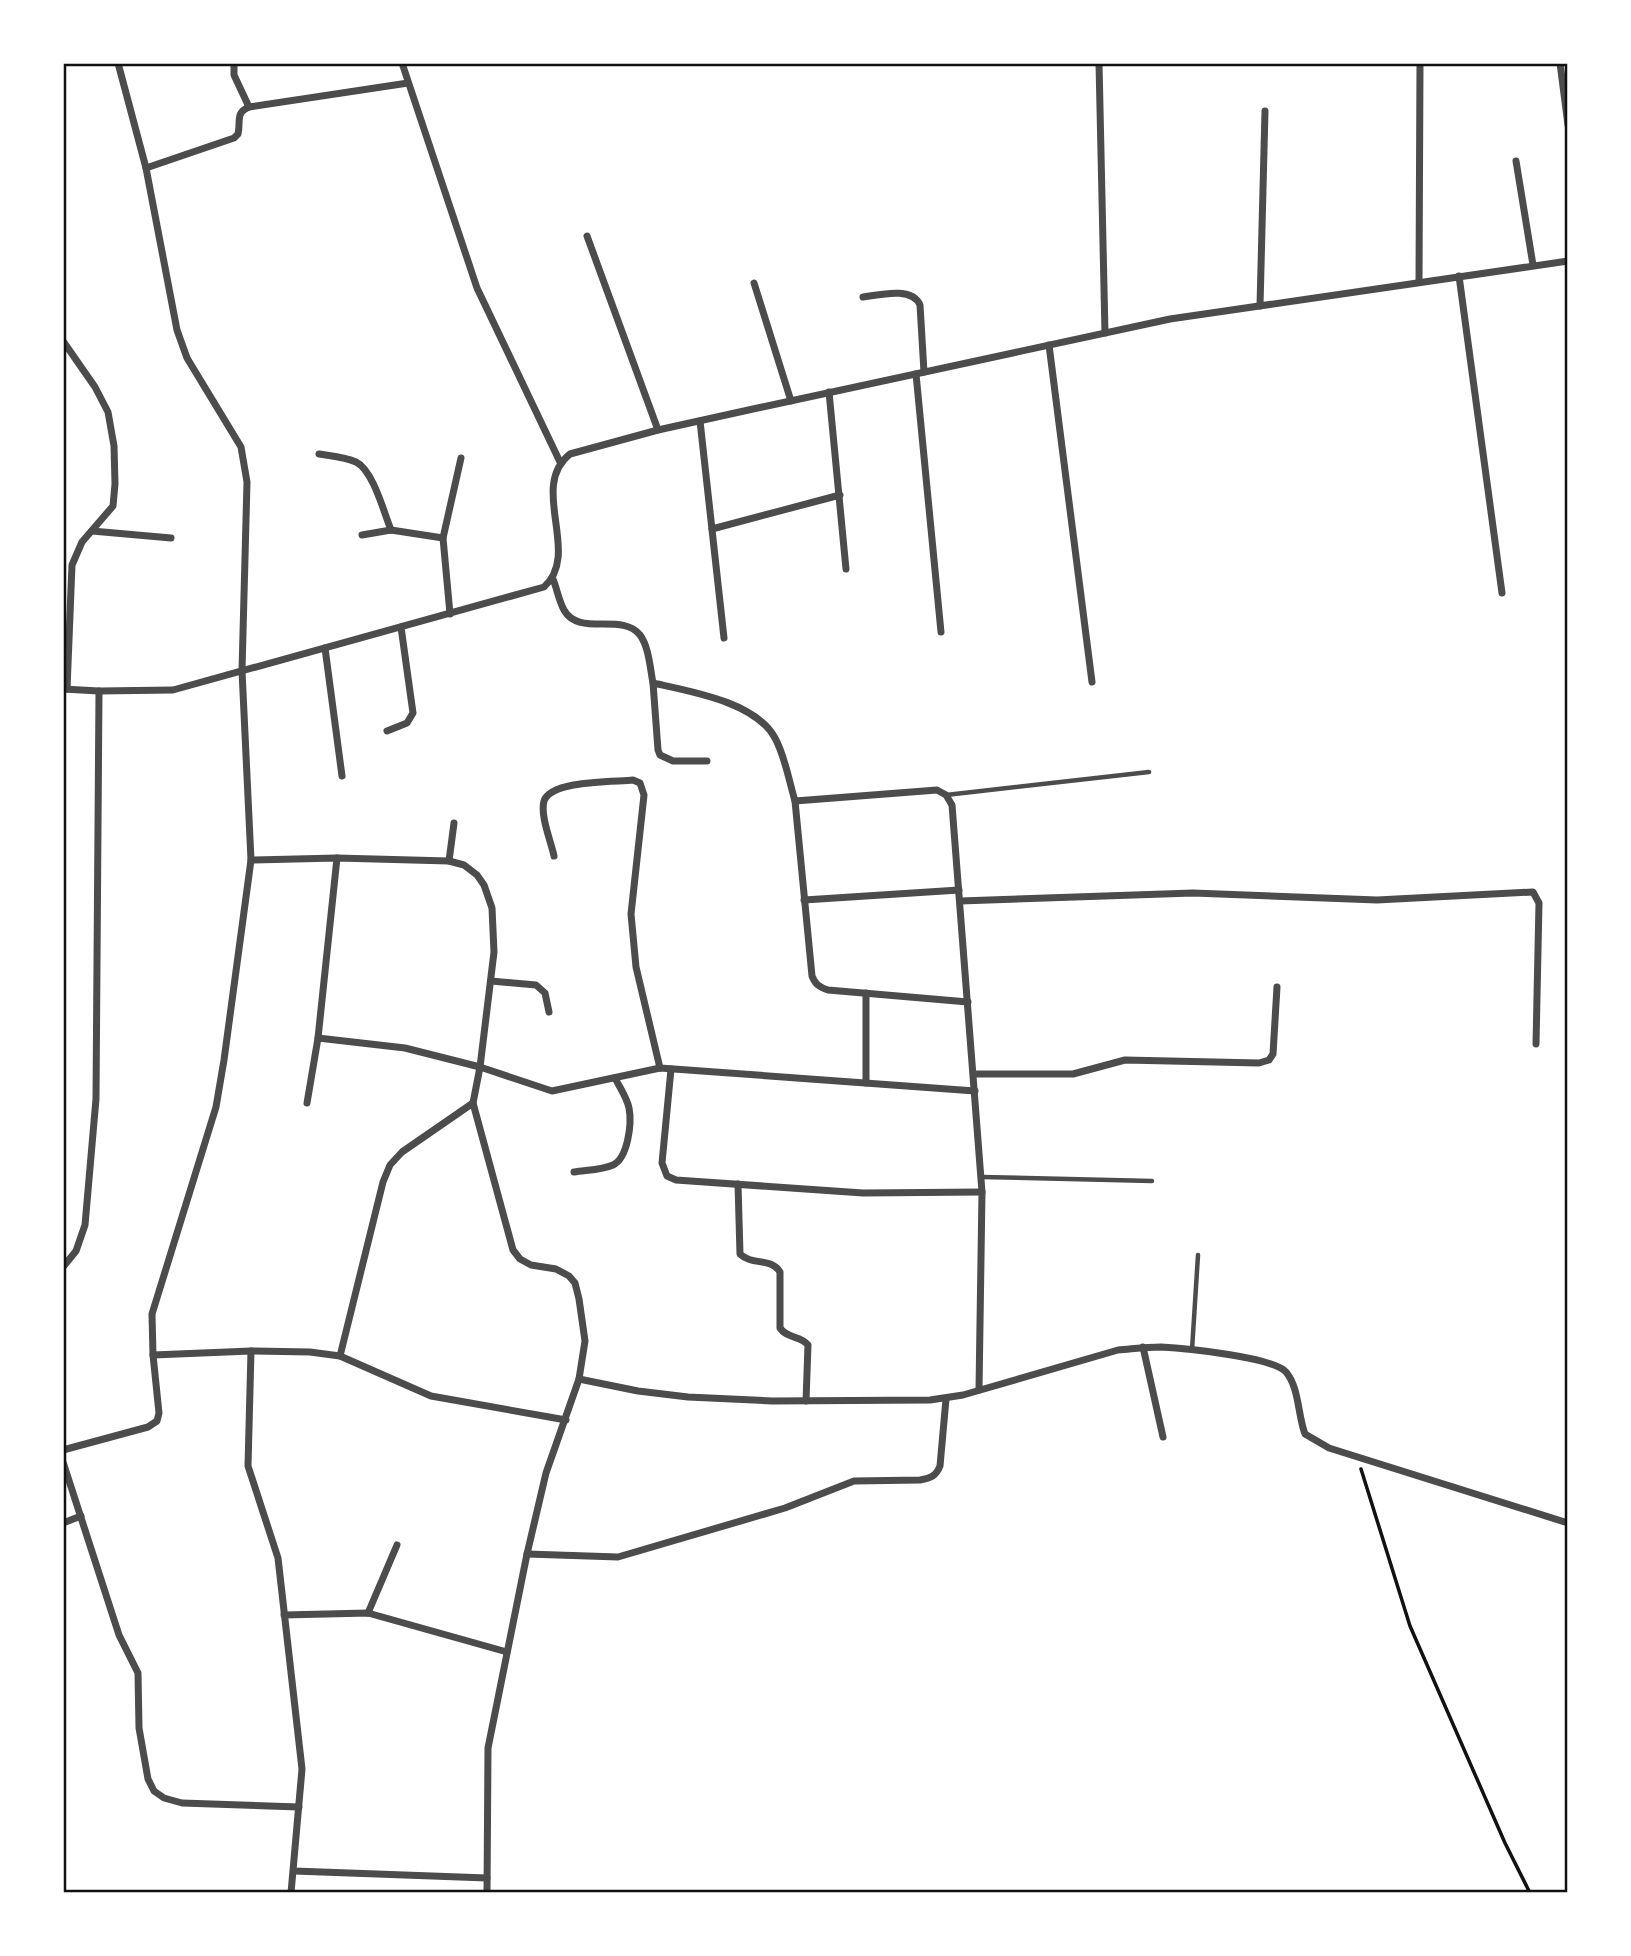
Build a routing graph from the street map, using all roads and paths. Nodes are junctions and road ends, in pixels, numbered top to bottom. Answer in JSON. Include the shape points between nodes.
{"nodes":[{"id":1,"x":118,"y":63,"type":"edge"},
{"id":2,"x":234,"y":63,"type":"edge"},
{"id":3,"x":402,"y":63,"type":"edge"},
{"id":4,"x":1099,"y":63,"type":"edge"},
{"id":5,"x":1420,"y":63,"type":"edge"},
{"id":6,"x":1560,"y":63,"type":"edge"},
{"id":7,"x":408,"y":83,"type":"junction"},
{"id":8,"x":249,"y":107,"type":"junction"},
{"id":9,"x":1265,"y":111,"type":"dead end"},
{"id":10,"x":1568,"y":125,"type":"edge"},
{"id":11,"x":1516,"y":160,"type":"dead end"},
{"id":12,"x":146,"y":168,"type":"junction"},
{"id":13,"x":587,"y":236,"type":"dead end"},
{"id":14,"x":1568,"y":261,"type":"edge"},
{"id":15,"x":1533,"y":265,"type":"junction"},
{"id":16,"x":1459,"y":276,"type":"junction"},
{"id":17,"x":1419,"y":282,"type":"junction"},
{"id":18,"x":754,"y":283,"type":"dead end"},
{"id":19,"x":863,"y":297,"type":"dead end"},
{"id":20,"x":1260,"y":306,"type":"junction"},
{"id":21,"x":1105,"y":333,"type":"junction"},
{"id":22,"x":63,"y":341,"type":"edge"},
{"id":23,"x":1049,"y":345,"type":"junction"},
{"id":24,"x":920,"y":373,"type":"junction"},
{"id":25,"x":829,"y":393,"type":"junction"},
{"id":26,"x":791,"y":401,"type":"junction"},
{"id":27,"x":699,"y":421,"type":"junction"},
{"id":28,"x":658,"y":430,"type":"junction"},
{"id":29,"x":319,"y":454,"type":"dead end"},
{"id":30,"x":461,"y":458,"type":"dead end"},
{"id":31,"x":560,"y":462,"type":"junction"},
{"id":32,"x":839,"y":495,"type":"junction"},
{"id":33,"x":712,"y":529,"type":"junction"},
{"id":34,"x":391,"y":530,"type":"junction"},
{"id":35,"x":92,"y":531,"type":"junction"},
{"id":36,"x":362,"y":535,"type":"dead end"},
{"id":37,"x":171,"y":538,"type":"dead end"},
{"id":38,"x":443,"y":538,"type":"junction"},
{"id":39,"x":846,"y":569,"type":"dead end"},
{"id":40,"x":553,"y":579,"type":"junction"},
{"id":41,"x":1502,"y":593,"type":"dead end"},
{"id":42,"x":450,"y":614,"type":"junction"},
{"id":43,"x":401,"y":627,"type":"junction"},
{"id":44,"x":941,"y":632,"type":"dead end"},
{"id":45,"x":724,"y":638,"type":"dead end"},
{"id":46,"x":325,"y":648,"type":"junction"},
{"id":47,"x":242,"y":671,"type":"junction"},
{"id":48,"x":1092,"y":682,"type":"dead end"},
{"id":49,"x":653,"y":683,"type":"junction"},
{"id":50,"x":65,"y":689,"type":"edge"},
{"id":51,"x":99,"y":691,"type":"junction"},
{"id":52,"x":387,"y":731,"type":"dead end"},
{"id":53,"x":707,"y":761,"type":"dead end"},
{"id":54,"x":1149,"y":772,"type":"dead end"},
{"id":55,"x":342,"y":776,"type":"dead end"},
{"id":56,"x":946,"y":795,"type":"junction"},
{"id":57,"x":795,"y":801,"type":"junction"},
{"id":58,"x":454,"y":822,"type":"dead end"},
{"id":59,"x":554,"y":856,"type":"dead end"},
{"id":60,"x":337,"y":858,"type":"junction"},
{"id":61,"x":251,"y":860,"type":"junction"},
{"id":62,"x":449,"y":860,"type":"junction"},
{"id":63,"x":959,"y":890,"type":"junction"},
{"id":64,"x":804,"y":901,"type":"junction"},
{"id":65,"x":960,"y":901,"type":"junction"},
{"id":66,"x":491,"y":981,"type":"junction"},
{"id":67,"x":1277,"y":986,"type":"dead end"},
{"id":68,"x":866,"y":993,"type":"junction"},
{"id":69,"x":968,"y":1002,"type":"junction"},
{"id":70,"x":549,"y":1012,"type":"dead end"},
{"id":71,"x":318,"y":1038,"type":"junction"},
{"id":72,"x":1535,"y":1045,"type":"dead end"},
{"id":73,"x":480,"y":1067,"type":"junction"},
{"id":74,"x":660,"y":1068,"type":"junction"},
{"id":75,"x":671,"y":1069,"type":"junction"},
{"id":76,"x":974,"y":1074,"type":"junction"},
{"id":77,"x":615,"y":1078,"type":"junction"},
{"id":78,"x":866,"y":1083,"type":"junction"},
{"id":79,"x":975,"y":1091,"type":"junction"},
{"id":80,"x":307,"y":1103,"type":"dead end"},
{"id":81,"x":473,"y":1103,"type":"junction"},
{"id":82,"x":574,"y":1172,"type":"dead end"},
{"id":83,"x":981,"y":1177,"type":"junction"},
{"id":84,"x":1152,"y":1181,"type":"dead end"},
{"id":85,"x":738,"y":1184,"type":"junction"},
{"id":86,"x":982,"y":1192,"type":"junction"},
{"id":87,"x":1198,"y":1255,"type":"dead end"},
{"id":88,"x":63,"y":1267,"type":"edge"},
{"id":89,"x":1143,"y":1347,"type":"junction"},
{"id":90,"x":1192,"y":1350,"type":"junction"},
{"id":91,"x":251,"y":1351,"type":"junction"},
{"id":92,"x":153,"y":1354,"type":"junction"},
{"id":93,"x":340,"y":1356,"type":"junction"},
{"id":94,"x":579,"y":1379,"type":"junction"},
{"id":95,"x":979,"y":1390,"type":"junction"},
{"id":96,"x":946,"y":1399,"type":"junction"},
{"id":97,"x":806,"y":1401,"type":"junction"},
{"id":98,"x":566,"y":1420,"type":"junction"},
{"id":99,"x":1163,"y":1437,"type":"dead end"},
{"id":100,"x":63,"y":1450,"type":"edge"},
{"id":101,"x":1357,"y":1457,"type":"junction"},
{"id":102,"x":63,"y":1462,"type":"edge"},
{"id":103,"x":81,"y":1516,"type":"junction"},
{"id":104,"x":63,"y":1522,"type":"edge"},
{"id":105,"x":1568,"y":1523,"type":"edge"},
{"id":106,"x":397,"y":1545,"type":"dead end"},
{"id":107,"x":527,"y":1554,"type":"junction"},
{"id":108,"x":368,"y":1613,"type":"junction"},
{"id":109,"x":284,"y":1615,"type":"junction"},
{"id":110,"x":507,"y":1651,"type":"junction"},
{"id":111,"x":299,"y":1807,"type":"junction"},
{"id":112,"x":293,"y":1871,"type":"junction"},
{"id":113,"x":487,"y":1878,"type":"junction"},
{"id":114,"x":292,"y":1893,"type":"edge"},
{"id":115,"x":487,"y":1893,"type":"edge"},
{"id":116,"x":1531,"y":1893,"type":"edge"}],
"edges":[{"from":1,"to":12,"type":"street"},
{"from":2,"to":8,"type":"street","via":[[234,75]]},
{"from":3,"to":7,"type":"street"},
{"from":4,"to":21,"type":"street"},
{"from":5,"to":17,"type":"street"},
{"from":6,"to":10,"type":"street"},
{"from":7,"to":8,"type":"street"},
{"from":7,"to":31,"type":"street","via":[[477,288]]},
{"from":8,"to":12,"type":"street","via":[[239,116],[234,138]]},
{"from":9,"to":20,"type":"street"},
{"from":11,"to":15,"type":"street"},
{"from":12,"to":47,"type":"street","via":[[177,330],[187,358],[245,460]]},
{"from":13,"to":28,"type":"street"},
{"from":14,"to":15,"type":"street"},
{"from":15,"to":16,"type":"street"},
{"from":16,"to":17,"type":"street"},
{"from":16,"to":41,"type":"street"},
{"from":17,"to":20,"type":"street"},
{"from":18,"to":26,"type":"street"},
{"from":19,"to":24,"type":"street","via":[[911,294],[917,298]]},
{"from":20,"to":21,"type":"street"},
{"from":21,"to":23,"type":"street"},
{"from":22,"to":35,"type":"street","via":[[95,387],[112,428],[113,506]]},
{"from":23,"to":24,"type":"street"},
{"from":23,"to":48,"type":"street"},
{"from":24,"to":25,"type":"street"},
{"from":24,"to":44,"type":"street"},
{"from":25,"to":26,"type":"street"},
{"from":25,"to":32,"type":"street"},
{"from":26,"to":27,"type":"street"},
{"from":27,"to":28,"type":"street"},
{"from":27,"to":33,"type":"street"},
{"from":28,"to":31,"type":"street","via":[[570,454]]},
{"from":29,"to":34,"type":"street","via":[[363,466]]},
{"from":30,"to":38,"type":"street"},
{"from":31,"to":40,"type":"street","via":[[553,488],[559,566]]},
{"from":32,"to":33,"type":"street"},
{"from":32,"to":39,"type":"street"},
{"from":33,"to":45,"type":"street"},
{"from":34,"to":36,"type":"street"},
{"from":34,"to":38,"type":"street"},
{"from":35,"to":37,"type":"street"},
{"from":35,"to":50,"type":"street","via":[[72,565]]},
{"from":38,"to":42,"type":"street"},
{"from":40,"to":42,"type":"street","via":[[534,591]]},
{"from":40,"to":49,"type":"street","via":[[570,618],[623,626],[642,637]]},
{"from":42,"to":43,"type":"street"},
{"from":43,"to":46,"type":"street"},
{"from":43,"to":52,"type":"street","via":[[413,713],[407,723]]},
{"from":46,"to":47,"type":"street"},
{"from":46,"to":55,"type":"street"},
{"from":47,"to":51,"type":"street","via":[[173,690]]},
{"from":47,"to":61,"type":"street"},
{"from":49,"to":53,"type":"street","via":[[660,755],[673,761]]},
{"from":49,"to":57,"type":"street","via":[[715,699],[768,726]]},
{"from":50,"to":51,"type":"street"},
{"from":51,"to":88,"type":"street","via":[[96,1099],[85,1226],[76,1251]]},
{"from":54,"to":56,"type":"lane"},
{"from":56,"to":57,"type":"street","via":[[937,790]]},
{"from":56,"to":63,"type":"street","via":[[952,805]]},
{"from":57,"to":64,"type":"street"},
{"from":58,"to":62,"type":"street"},
{"from":59,"to":74,"type":"street","via":[[544,812],[547,796],[570,785],[640,783],[644,796],[631,914],[636,967]]},
{"from":60,"to":61,"type":"street"},
{"from":60,"to":62,"type":"street"},
{"from":60,"to":71,"type":"street"},
{"from":61,"to":92,"type":"street","via":[[216,1107],[154,1304]]},
{"from":62,"to":66,"type":"street","via":[[464,865],[484,885],[495,926]]},
{"from":63,"to":64,"type":"street"},
{"from":63,"to":65,"type":"street"},
{"from":64,"to":68,"type":"street","via":[[814,982],[828,990]]},
{"from":65,"to":69,"type":"street"},
{"from":65,"to":72,"type":"street","via":[[1193,893],[1389,900],[1533,892],[1539,903]]},
{"from":66,"to":70,"type":"street","via":[[536,985],[545,993]]},
{"from":66,"to":73,"type":"street"},
{"from":67,"to":76,"type":"street","via":[[1273,1054],[1259,1063],[1125,1060],[1073,1074]]},
{"from":68,"to":69,"type":"street"},
{"from":68,"to":78,"type":"street"},
{"from":69,"to":76,"type":"street"},
{"from":71,"to":73,"type":"street","via":[[405,1048]]},
{"from":71,"to":80,"type":"street"},
{"from":73,"to":77,"type":"street","via":[[552,1091]]},
{"from":73,"to":81,"type":"street"},
{"from":74,"to":75,"type":"street"},
{"from":74,"to":77,"type":"street"},
{"from":75,"to":78,"type":"street"},
{"from":75,"to":85,"type":"street","via":[[663,1170],[676,1180]]},
{"from":76,"to":79,"type":"street"},
{"from":77,"to":82,"type":"street","via":[[630,1111],[624,1154],[612,1166]]},
{"from":78,"to":79,"type":"street"},
{"from":79,"to":83,"type":"street"},
{"from":81,"to":93,"type":"street","via":[[390,1165]]},
{"from":81,"to":94,"type":"street","via":[[513,1250],[531,1265],[556,1269],[575,1283],[584,1341]]},
{"from":83,"to":84,"type":"lane"},
{"from":83,"to":86,"type":"street"},
{"from":85,"to":86,"type":"street","via":[[863,1193]]},
{"from":85,"to":97,"type":"street","via":[[740,1254],[777,1266],[780,1272],[779,1328],[808,1345]]},
{"from":86,"to":95,"type":"street"},
{"from":87,"to":90,"type":"lane"},
{"from":89,"to":90,"type":"street"},
{"from":89,"to":95,"type":"street","via":[[1086,1358]]},
{"from":89,"to":99,"type":"street"},
{"from":90,"to":101,"type":"street","via":[[1282,1368],[1293,1385],[1306,1434]]},
{"from":91,"to":92,"type":"street"},
{"from":91,"to":93,"type":"street"},
{"from":91,"to":109,"type":"street","via":[[248,1466],[278,1558]]},
{"from":92,"to":100,"type":"street","via":[[157,1421]]},
{"from":93,"to":98,"type":"street","via":[[431,1395]]},
{"from":94,"to":97,"type":"street","via":[[660,1394]]},
{"from":94,"to":98,"type":"street"},
{"from":95,"to":96,"type":"street"},
{"from":96,"to":97,"type":"street"},
{"from":96,"to":107,"type":"street","via":[[940,1466],[931,1478],[854,1481],[785,1508],[618,1558]]},
{"from":98,"to":107,"type":"street","via":[[546,1473]]},
{"from":101,"to":105,"type":"street"},
{"from":101,"to":116,"type":"path","via":[[1410,1626]]},
{"from":102,"to":103,"type":"street"},
{"from":103,"to":104,"type":"street"},
{"from":103,"to":111,"type":"street","via":[[119,1635],[138,1673],[139,1728],[148,1779],[155,1791],[182,1802]]},
{"from":106,"to":108,"type":"street"},
{"from":107,"to":110,"type":"street"},
{"from":108,"to":109,"type":"street"},
{"from":108,"to":110,"type":"street"},
{"from":109,"to":111,"type":"street","via":[[302,1769]]},
{"from":110,"to":113,"type":"street","via":[[488,1748]]},
{"from":111,"to":112,"type":"street"},
{"from":112,"to":113,"type":"street"},
{"from":112,"to":114,"type":"street"},
{"from":113,"to":115,"type":"street"}]}
